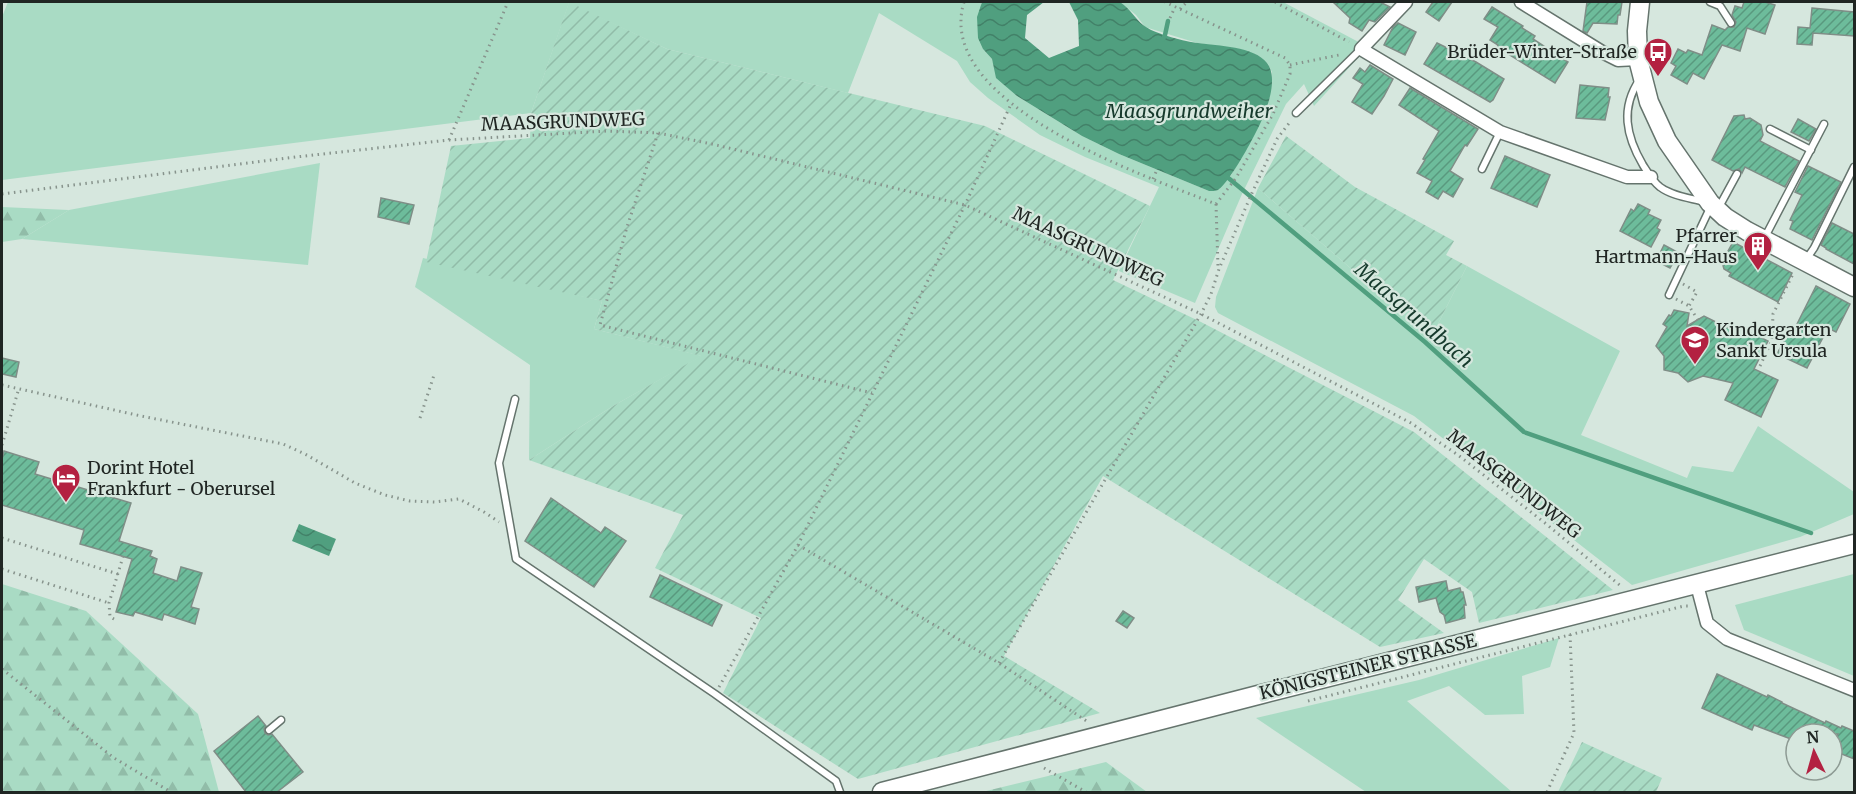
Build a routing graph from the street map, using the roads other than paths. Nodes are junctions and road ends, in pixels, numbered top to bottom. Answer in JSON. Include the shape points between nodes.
{"nodes":[{"id":1,"x":1406,"y":2,"type":"edge"},
{"id":2,"x":1521,"y":2,"type":"edge"},
{"id":3,"x":1640,"y":2,"type":"edge"},
{"id":4,"x":1710,"y":2,"type":"edge"},
{"id":5,"x":1731,"y":23,"type":"dead end"},
{"id":6,"x":1362,"y":49,"type":"junction"},
{"id":7,"x":1638,"y":58,"type":"junction"},
{"id":8,"x":1642,"y":77,"type":"junction"},
{"id":9,"x":1296,"y":113,"type":"road end"},
{"id":10,"x":1824,"y":124,"type":"dead end"},
{"id":11,"x":1770,"y":129,"type":"dead end"},
{"id":12,"x":1500,"y":132,"type":"junction"},
{"id":13,"x":1811,"y":150,"type":"junction"},
{"id":14,"x":1854,"y":167,"type":"edge"},
{"id":15,"x":1482,"y":169,"type":"dead end"},
{"id":16,"x":1737,"y":174,"type":"dead end"},
{"id":17,"x":1651,"y":177,"type":"junction"},
{"id":18,"x":1713,"y":206,"type":"junction"},
{"id":19,"x":1764,"y":240,"type":"junction"},
{"id":20,"x":1799,"y":267,"type":"junction"},
{"id":21,"x":1854,"y":287,"type":"edge"},
{"id":22,"x":1669,"y":295,"type":"road end"},
{"id":23,"x":515,"y":399,"type":"dead end"},
{"id":24,"x":1854,"y":544,"type":"edge"},
{"id":25,"x":1697,"y":585,"type":"junction"},
{"id":26,"x":1854,"y":690,"type":"edge"},
{"id":27,"x":281,"y":720,"type":"dead end"},
{"id":28,"x":269,"y":730,"type":"dead end"},
{"id":29,"x":840,"y":792,"type":"edge"},
{"id":30,"x":882,"y":792,"type":"edge"}],
"edges":[{"from":1,"to":6,"type":"street"},
{"from":2,"to":7,"type":"street","via":[[1618,60]]},
{"from":3,"to":7,"type":"main road"},
{"from":4,"to":5,"type":"lane","via":[[1720,6]]},
{"from":6,"to":9,"type":"lane"},
{"from":6,"to":12,"type":"street"},
{"from":7,"to":8,"type":"main road"},
{"from":8,"to":17,"type":"lane","via":[[1628,108],[1628,126],[1634,148]]},
{"from":8,"to":18,"type":"main road","via":[[1667,141]]},
{"from":10,"to":13,"type":"lane"},
{"from":11,"to":13,"type":"lane"},
{"from":12,"to":15,"type":"lane"},
{"from":12,"to":17,"type":"street","via":[[1628,177]]},
{"from":13,"to":19,"type":"lane"},
{"from":14,"to":20,"type":"lane","via":[[1814,248]]},
{"from":16,"to":18,"type":"lane"},
{"from":17,"to":18,"type":"lane","via":[[1672,194]]},
{"from":18,"to":19,"type":"main road"},
{"from":18,"to":22,"type":"lane"},
{"from":19,"to":20,"type":"main road"},
{"from":20,"to":21,"type":"main road"},
{"from":23,"to":29,"type":"lane","via":[[499,463],[516,559],[836,781]]},
{"from":24,"to":25,"type":"main road","name":"KÖNIGSTEINER STRASSE"},
{"from":25,"to":26,"type":"street","via":[[1707,623],[1727,639]]},
{"from":25,"to":30,"type":"main road","name":"KÖNIGSTEINER STRASSE"},
{"from":27,"to":28,"type":"lane"}]}
